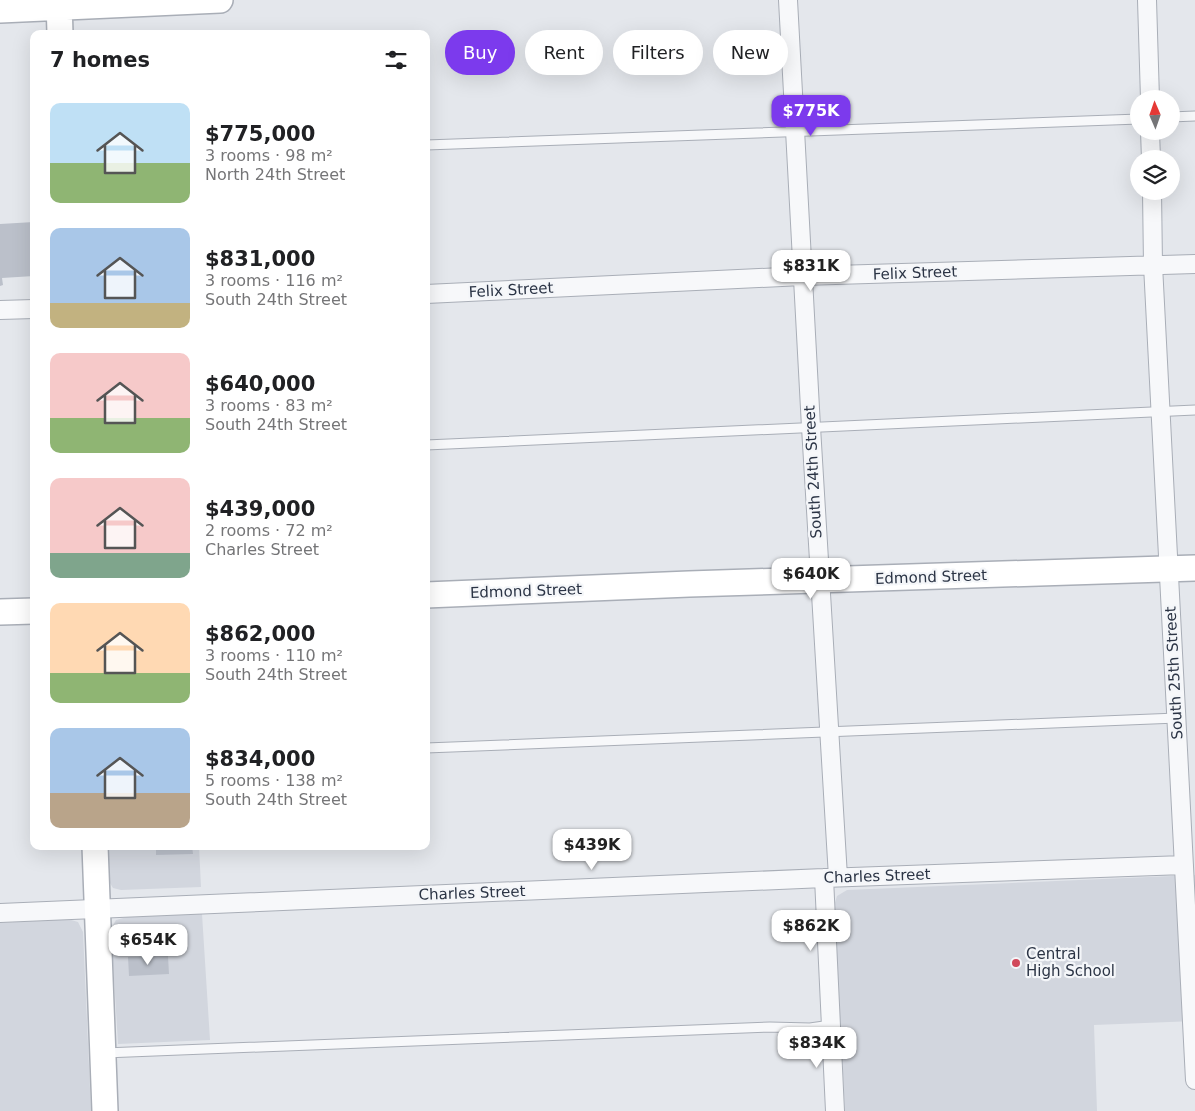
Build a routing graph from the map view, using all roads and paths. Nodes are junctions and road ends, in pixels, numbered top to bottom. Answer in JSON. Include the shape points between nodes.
{"nodes":[{"id":1,"x":220,"y":0,"type":"edge"},
{"id":2,"x":788,"y":0,"type":"edge"},
{"id":3,"x":1147,"y":0,"type":"edge"},
{"id":4,"x":59,"y":3,"type":"edge"},
{"id":5,"x":0,"y":10,"type":"edge"},
{"id":6,"x":60,"y":30,"type":"edge"},
{"id":7,"x":1150,"y":90,"type":"edge"},
{"id":8,"x":1195,"y":116,"type":"edge"},
{"id":9,"x":1180,"y":117,"type":"edge"},
{"id":10,"x":1130,"y":119,"type":"edge"},
{"id":11,"x":794,"y":132,"type":"junction"},
{"id":12,"x":430,"y":145,"type":"edge"},
{"id":13,"x":1152,"y":200,"type":"edge"},
{"id":14,"x":1195,"y":264,"type":"edge"},
{"id":15,"x":1154,"y":265,"type":"junction"},
{"id":16,"x":802,"y":276,"type":"junction"},
{"id":17,"x":430,"y":294,"type":"edge"},
{"id":18,"x":30,"y":309,"type":"edge"},
{"id":19,"x":0,"y":310,"type":"edge"},
{"id":20,"x":1195,"y":410,"type":"edge"},
{"id":21,"x":1161,"y":412,"type":"junction"},
{"id":22,"x":810,"y":427,"type":"junction"},
{"id":23,"x":430,"y":444,"type":"edge"},
{"id":24,"x":1195,"y":568,"type":"edge"},
{"id":25,"x":1169,"y":569,"type":"junction"},
{"id":26,"x":820,"y":580,"type":"junction"},
{"id":27,"x":430,"y":595,"type":"edge"},
{"id":28,"x":30,"y":611,"type":"edge"},
{"id":29,"x":0,"y":612,"type":"edge"},
{"id":30,"x":1177,"y":718,"type":"junction"},
{"id":31,"x":830,"y":733,"type":"junction"},
{"id":32,"x":430,"y":748,"type":"edge"},
{"id":33,"x":95,"y":850,"type":"edge"},
{"id":34,"x":1184,"y":865,"type":"junction"},
{"id":35,"x":831,"y":877,"type":"junction"},
{"id":36,"x":98,"y":908,"type":"junction"},
{"id":37,"x":0,"y":913,"type":"edge"},
{"id":38,"x":831,"y":1025,"type":"junction"},
{"id":39,"x":104,"y":1053,"type":"junction"},
{"id":40,"x":1195,"y":1080,"type":"edge"},
{"id":41,"x":105,"y":1111,"type":"edge"},
{"id":42,"x":835,"y":1111,"type":"edge"}],
"edges":[{"from":1,"to":4,"type":"street"},
{"from":2,"to":11,"type":"street","name":"South 24th Street"},
{"from":3,"to":7,"type":"street"},
{"from":4,"to":5,"type":"street"},
{"from":4,"to":6,"type":"street"},
{"from":8,"to":9,"type":"lane"},
{"from":10,"to":11,"type":"lane"},
{"from":11,"to":12,"type":"lane"},
{"from":11,"to":16,"type":"street","name":"South 24th Street"},
{"from":13,"to":15,"type":"street","name":"South 25th Street"},
{"from":14,"to":15,"type":"street","name":"Felix Street"},
{"from":15,"to":16,"type":"street","name":"Felix Street"},
{"from":15,"to":21,"type":"street","name":"South 25th Street"},
{"from":16,"to":17,"type":"street","name":"Felix Street"},
{"from":16,"to":22,"type":"street","name":"South 24th Street"},
{"from":18,"to":19,"type":"street"},
{"from":20,"to":21,"type":"lane"},
{"from":21,"to":22,"type":"lane"},
{"from":21,"to":25,"type":"street","name":"South 25th Street"},
{"from":22,"to":23,"type":"lane"},
{"from":22,"to":26,"type":"street","name":"South 24th Street"},
{"from":24,"to":25,"type":"street","name":"Edmond Street"},
{"from":25,"to":26,"type":"street","name":"Edmond Street"},
{"from":25,"to":30,"type":"street","name":"South 25th Street"},
{"from":26,"to":27,"type":"street","name":"Edmond Street"},
{"from":26,"to":31,"type":"street","name":"South 24th Street"},
{"from":28,"to":29,"type":"street"},
{"from":30,"to":31,"type":"lane"},
{"from":30,"to":34,"type":"street","name":"South 25th Street"},
{"from":31,"to":32,"type":"lane"},
{"from":31,"to":35,"type":"street","name":"South 24th Street"},
{"from":33,"to":36,"type":"street"},
{"from":34,"to":35,"type":"street","name":"Charles Street"},
{"from":34,"to":40,"type":"street","name":"South 25th Street"},
{"from":35,"to":36,"type":"street","name":"Charles Street"},
{"from":35,"to":38,"type":"street","name":"South 24th Street"},
{"from":36,"to":37,"type":"street","name":"Charles Street"},
{"from":36,"to":39,"type":"street"},
{"from":38,"to":39,"type":"lane"},
{"from":38,"to":42,"type":"street","name":"South 24th Street"},
{"from":39,"to":41,"type":"street"}]}
